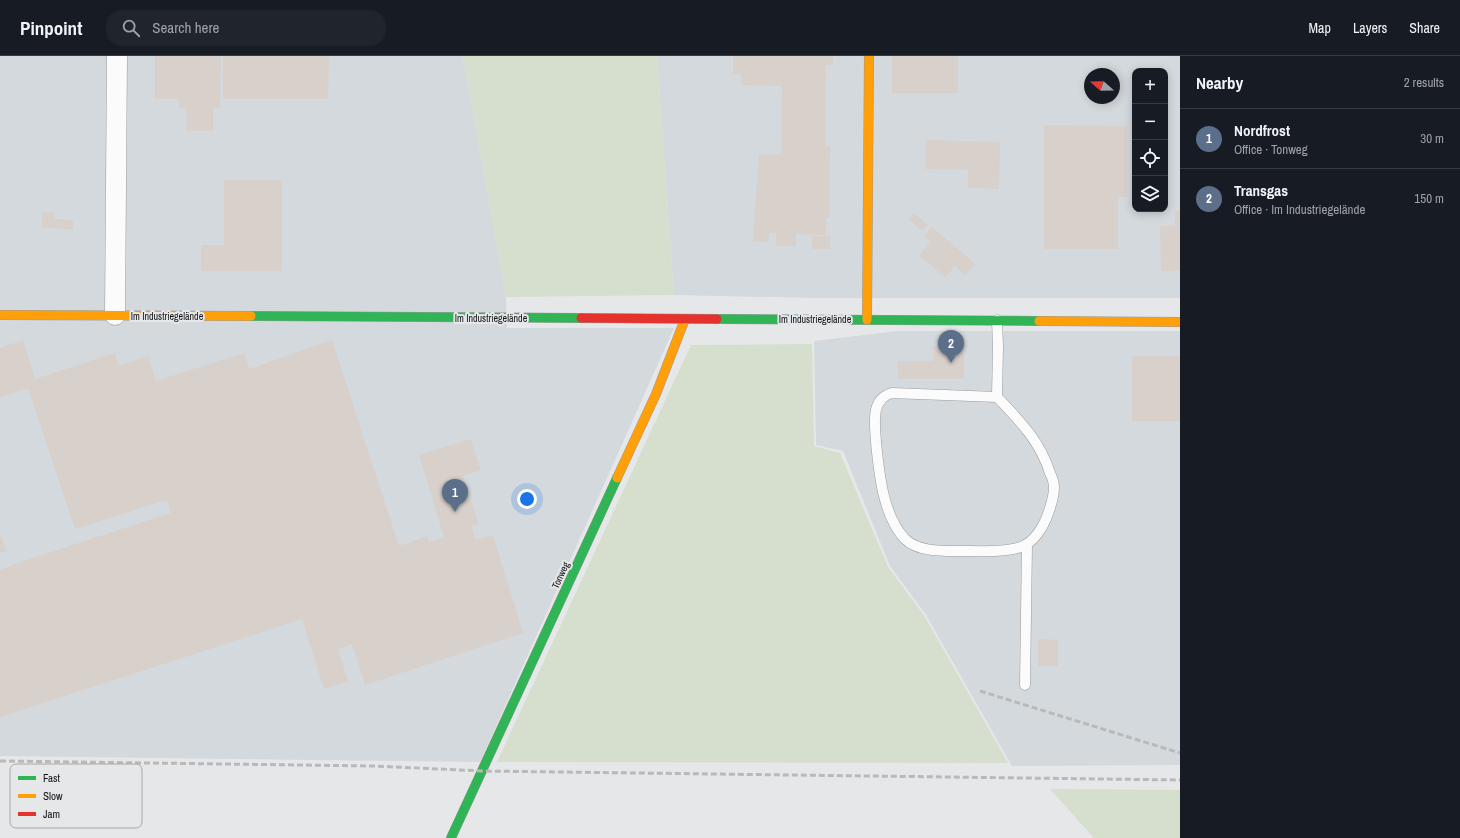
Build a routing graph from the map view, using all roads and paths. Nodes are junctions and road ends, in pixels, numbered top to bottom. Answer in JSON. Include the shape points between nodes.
{"nodes":[{"id":1,"x":117,"y":56,"type":"edge"},
{"id":2,"x":869,"y":56,"type":"edge"},
{"id":3,"x":0,"y":315,"type":"edge"},
{"id":4,"x":115,"y":315,"type":"junction"},
{"id":5,"x":685,"y":319,"type":"junction"},
{"id":6,"x":867,"y":320,"type":"junction"},
{"id":7,"x":997,"y":320,"type":"junction"},
{"id":8,"x":1180,"y":322,"type":"edge"},
{"id":9,"x":997,"y":397,"type":"junction"},
{"id":10,"x":1027,"y":544,"type":"junction"},
{"id":11,"x":1025,"y":685,"type":"dead end"},
{"id":12,"x":451,"y":838,"type":"edge"}],
"edges":[{"from":1,"to":4,"type":"street"},
{"from":2,"to":6,"type":"street"},
{"from":3,"to":4,"type":"street","name":"Im Industriegelände"},
{"from":4,"to":5,"type":"street","name":"Im Industriegelände"},
{"from":5,"to":6,"type":"street","name":"Im Industriegelände"},
{"from":5,"to":12,"type":"street","name":"Tonweg","via":[[656,394]]},
{"from":6,"to":7,"type":"street","name":"Im Industriegelände"},
{"from":7,"to":8,"type":"street","name":"Im Industriegelände"},
{"from":7,"to":9,"type":"lane"},
{"from":9,"to":10,"type":"lane","via":[[1023,424],[1046,460],[1054,485],[1051,505],[1044,522],[1035,537]]},
{"from":9,"to":10,"type":"lane","via":[[892,393],[881,398],[877,405],[875,425],[885,496],[899,532],[914,545],[944,551],[987,551],[1016,548]]},
{"from":10,"to":11,"type":"lane"}]}
